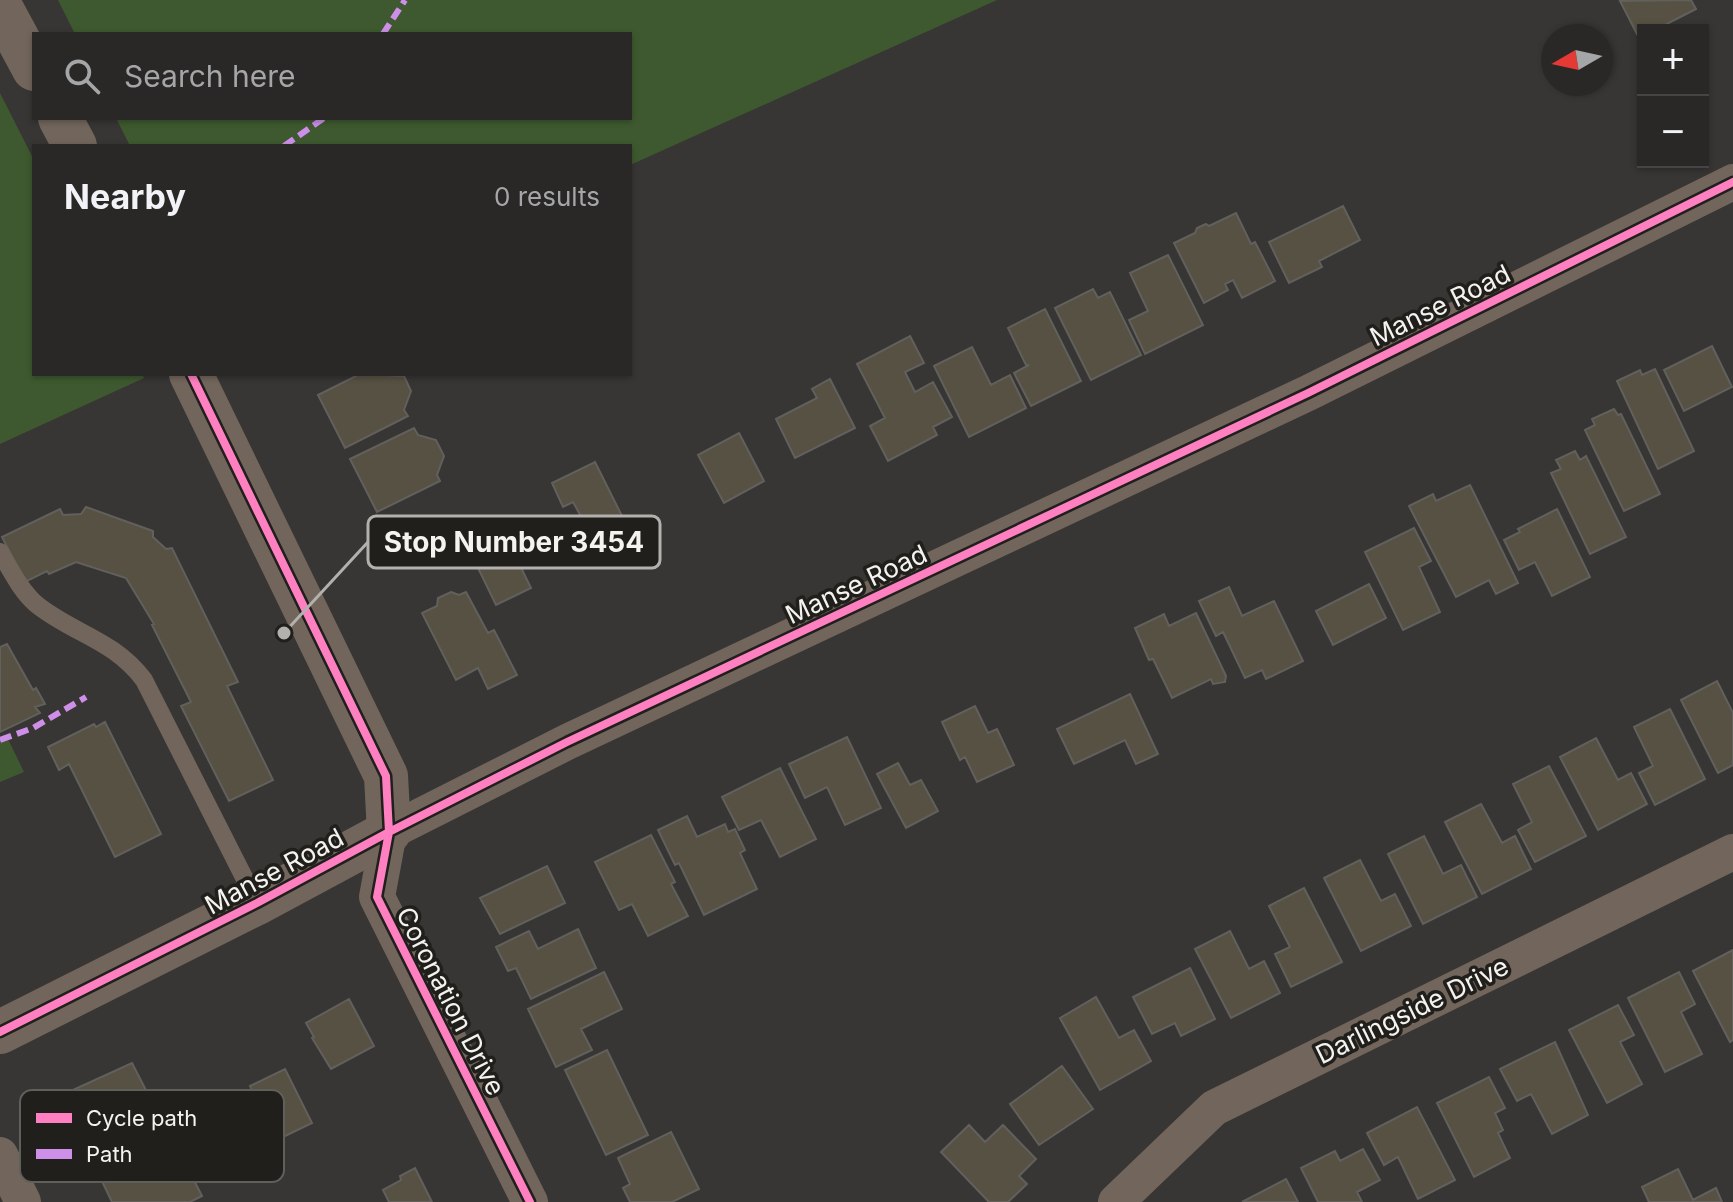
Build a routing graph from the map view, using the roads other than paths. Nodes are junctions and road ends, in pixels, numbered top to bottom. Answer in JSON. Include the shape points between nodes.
{"nodes":[{"id":1,"x":0,"y":6,"type":"edge"},
{"id":2,"x":32,"y":65,"type":"edge"},
{"id":3,"x":61,"y":120,"type":"edge"},
{"id":4,"x":74,"y":144,"type":"edge"},
{"id":5,"x":1733,"y":182,"type":"edge"},
{"id":6,"x":192,"y":376,"type":"edge"},
{"id":7,"x":0,"y":552,"type":"edge"},
{"id":8,"x":389,"y":832,"type":"junction"},
{"id":9,"x":1733,"y":852,"type":"edge"},
{"id":10,"x":257,"y":903,"type":"junction"},
{"id":11,"x":0,"y":1032,"type":"edge"},
{"id":12,"x":0,"y":1155,"type":"edge"},
{"id":13,"x":23,"y":1202,"type":"edge"},
{"id":14,"x":530,"y":1202,"type":"edge"},
{"id":15,"x":1116,"y":1202,"type":"edge"}],
"edges":[{"from":1,"to":2,"type":"street"},
{"from":3,"to":4,"type":"street"},
{"from":5,"to":8,"type":"street","name":"Manse Road","via":[[1308,393],[582,735]]},
{"from":6,"to":8,"type":"street","name":"Coronation Drive","via":[[386,776]]},
{"from":7,"to":10,"type":"lane","via":[[35,603],[112,648],[144,680]]},
{"from":8,"to":10,"type":"street","name":"Manse Road"},
{"from":8,"to":14,"type":"street","name":"Coronation Drive","via":[[377,897]]},
{"from":9,"to":15,"type":"street","name":"Darlingside Drive","via":[[1214,1108]]},
{"from":10,"to":11,"type":"street","name":"Manse Road"},
{"from":12,"to":13,"type":"street"}]}
